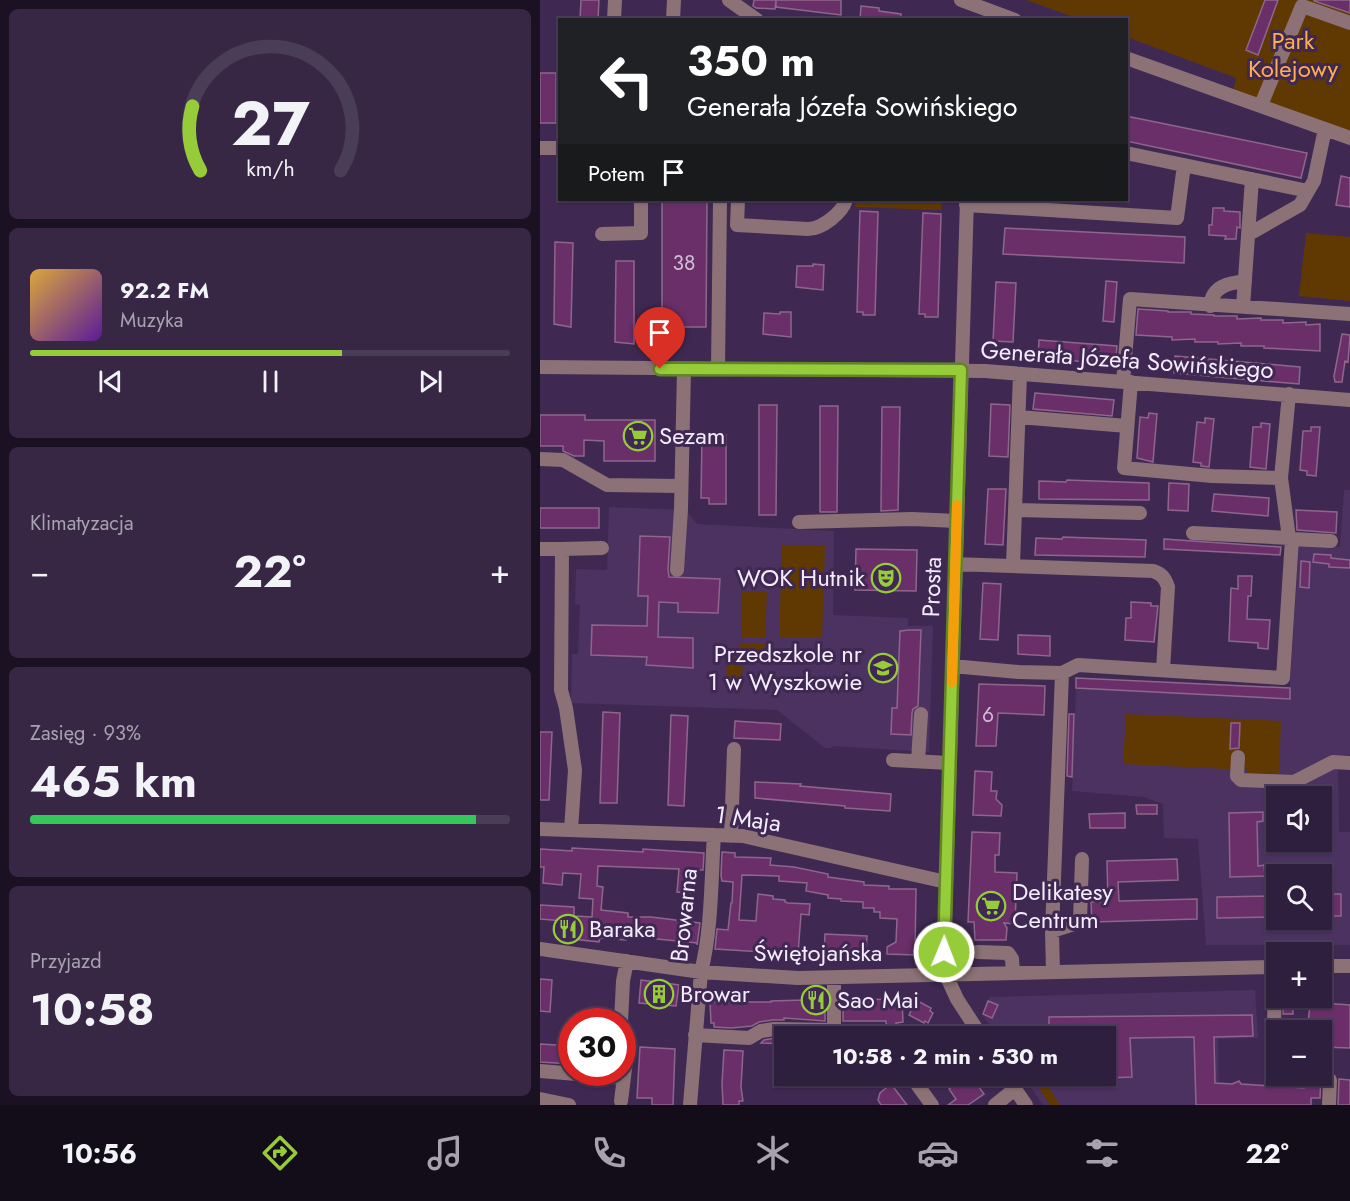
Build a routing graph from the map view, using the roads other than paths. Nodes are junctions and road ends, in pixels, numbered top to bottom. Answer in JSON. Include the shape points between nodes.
{"nodes":[{"id":1,"x":615,"y":0,"type":"edge"},
{"id":2,"x":674,"y":0,"type":"edge"},
{"id":3,"x":961,"y":0,"type":"edge"},
{"id":4,"x":733,"y":9,"type":"edge"},
{"id":5,"x":978,"y":13,"type":"edge"},
{"id":6,"x":614,"y":18,"type":"edge"},
{"id":7,"x":673,"y":18,"type":"edge"},
{"id":8,"x":753,"y":18,"type":"edge"},
{"id":9,"x":1004,"y":18,"type":"edge"},
{"id":10,"x":1350,"y":23,"type":"edge"},
{"id":11,"x":1128,"y":59,"type":"edge"},
{"id":12,"x":1261,"y":105,"type":"junction"},
{"id":13,"x":1325,"y":129,"type":"junction"},
{"id":14,"x":1350,"y":138,"type":"edge"},
{"id":15,"x":540,"y":148,"type":"edge"},
{"id":16,"x":558,"y":148,"type":"edge"},
{"id":17,"x":1128,"y":153,"type":"edge"},
{"id":18,"x":1184,"y":165,"type":"junction"},
{"id":19,"x":1252,"y":179,"type":"junction"},
{"id":20,"x":1308,"y":191,"type":"junction"},
{"id":21,"x":641,"y":201,"type":"edge"},
{"id":22,"x":720,"y":201,"type":"edge"},
{"id":23,"x":738,"y":201,"type":"edge"},
{"id":24,"x":846,"y":201,"type":"edge"},
{"id":25,"x":966,"y":202,"type":"edge"},
{"id":26,"x":1050,"y":205,"type":"edge"},
{"id":27,"x":602,"y":234,"type":"dead end"},
{"id":28,"x":1249,"y":234,"type":"junction"},
{"id":29,"x":1245,"y":282,"type":"junction"},
{"id":30,"x":1210,"y":306,"type":"junction"},
{"id":31,"x":1243,"y":308,"type":"junction"},
{"id":32,"x":1350,"y":314,"type":"edge"},
{"id":33,"x":540,"y":367,"type":"edge"},
{"id":34,"x":684,"y":369,"type":"junction"},
{"id":35,"x":718,"y":369,"type":"junction"},
{"id":36,"x":961,"y":370,"type":"junction"},
{"id":37,"x":1020,"y":374,"type":"junction"},
{"id":38,"x":1127,"y":382,"type":"junction"},
{"id":39,"x":1289,"y":394,"type":"junction"},
{"id":40,"x":1349,"y":396,"type":"edge"},
{"id":41,"x":1018,"y":417,"type":"junction"},
{"id":42,"x":1127,"y":426,"type":"junction"},
{"id":43,"x":540,"y":459,"type":"edge"},
{"id":44,"x":1281,"y":478,"type":"junction"},
{"id":45,"x":680,"y":486,"type":"junction"},
{"id":46,"x":1015,"y":510,"type":"junction"},
{"id":47,"x":1140,"y":513,"type":"dead end"},
{"id":48,"x":957,"y":520,"type":"junction"},
{"id":49,"x":799,"y":522,"type":"dead end"},
{"id":50,"x":1193,"y":533,"type":"dead end"},
{"id":51,"x":1290,"y":538,"type":"junction"},
{"id":52,"x":1331,"y":541,"type":"dead end"},
{"id":53,"x":602,"y":548,"type":"dead end"},
{"id":54,"x":540,"y":549,"type":"edge"},
{"id":55,"x":562,"y":549,"type":"junction"},
{"id":56,"x":955,"y":564,"type":"junction"},
{"id":57,"x":1013,"y":565,"type":"junction"},
{"id":58,"x":677,"y":570,"type":"dead end"},
{"id":59,"x":952,"y":666,"type":"junction"},
{"id":60,"x":1163,"y":670,"type":"junction"},
{"id":61,"x":1062,"y":673,"type":"junction"},
{"id":62,"x":921,"y":714,"type":"dead end"},
{"id":63,"x":734,"y":749,"type":"dead end"},
{"id":64,"x":1238,"y":757,"type":"dead end"},
{"id":65,"x":893,"y":760,"type":"dead end"},
{"id":66,"x":918,"y":761,"type":"junction"},
{"id":67,"x":949,"y":763,"type":"junction"},
{"id":68,"x":1350,"y":763,"type":"edge"},
{"id":69,"x":540,"y":829,"type":"edge"},
{"id":70,"x":571,"y":830,"type":"junction"},
{"id":71,"x":714,"y":835,"type":"junction"},
{"id":72,"x":731,"y":836,"type":"junction"},
{"id":73,"x":1082,"y":859,"type":"dead end"},
{"id":74,"x":946,"y":882,"type":"junction"},
{"id":75,"x":1052,"y":931,"type":"junction"},
{"id":76,"x":540,"y":949,"type":"edge"},
{"id":77,"x":977,"y":952,"type":"dead end"},
{"id":78,"x":627,"y":961,"type":"junction"},
{"id":79,"x":1332,"y":966,"type":"edge"},
{"id":80,"x":1350,"y":966,"type":"edge"},
{"id":81,"x":1266,"y":967,"type":"edge"},
{"id":82,"x":701,"y":972,"type":"junction"},
{"id":83,"x":1053,"y":972,"type":"junction"},
{"id":84,"x":1013,"y":973,"type":"junction"},
{"id":85,"x":946,"y":975,"type":"junction"},
{"id":86,"x":834,"y":978,"type":"junction"},
{"id":87,"x":622,"y":1008,"type":"edge"},
{"id":88,"x":834,"y":1026,"type":"edge"},
{"id":89,"x":975,"y":1026,"type":"edge"},
{"id":90,"x":774,"y":1029,"type":"edge"},
{"id":91,"x":695,"y":1035,"type":"junction"},
{"id":92,"x":540,"y":1071,"type":"edge"},
{"id":93,"x":558,"y":1072,"type":"edge"},
{"id":94,"x":623,"y":1086,"type":"edge"},
{"id":95,"x":918,"y":1086,"type":"edge"},
{"id":96,"x":1013,"y":1086,"type":"edge"},
{"id":97,"x":1330,"y":1086,"type":"edge"},
{"id":98,"x":1015,"y":1089,"type":"junction"},
{"id":99,"x":540,"y":1099,"type":"edge"},
{"id":100,"x":621,"y":1101,"type":"dead end"},
{"id":101,"x":569,"y":1105,"type":"edge"},
{"id":102,"x":690,"y":1105,"type":"edge"},
{"id":103,"x":932,"y":1105,"type":"edge"},
{"id":104,"x":995,"y":1105,"type":"edge"},
{"id":105,"x":1026,"y":1105,"type":"edge"},
{"id":106,"x":1329,"y":1105,"type":"edge"}],
"edges":[{"from":1,"to":6,"type":"street"},
{"from":2,"to":7,"type":"street"},
{"from":3,"to":5,"type":"street"},
{"from":4,"to":8,"type":"street"},
{"from":5,"to":9,"type":"street"},
{"from":10,"to":12,"type":"street","via":[[1302,6]]},
{"from":11,"to":12,"type":"street"},
{"from":12,"to":13,"type":"street"},
{"from":13,"to":14,"type":"street"},
{"from":13,"to":20,"type":"street","via":[[1314,181]]},
{"from":15,"to":16,"type":"street"},
{"from":17,"to":18,"type":"street"},
{"from":18,"to":19,"type":"street"},
{"from":18,"to":26,"type":"street","via":[[1177,218]]},
{"from":19,"to":20,"type":"street"},
{"from":19,"to":28,"type":"street"},
{"from":20,"to":28,"type":"street","via":[[1300,205]]},
{"from":21,"to":27,"type":"street","via":[[640,233]]},
{"from":22,"to":35,"type":"street"},
{"from":23,"to":24,"type":"street","via":[[737,225],[816,229],[842,210]]},
{"from":25,"to":26,"type":"street"},
{"from":25,"to":36,"type":"street","name":"Prosta"},
{"from":28,"to":29,"type":"street"},
{"from":29,"to":30,"type":"street","via":[[1216,290]]},
{"from":29,"to":31,"type":"street"},
{"from":30,"to":31,"type":"street"},
{"from":30,"to":38,"type":"street","via":[[1130,299]]},
{"from":31,"to":32,"type":"street"},
{"from":33,"to":34,"type":"street","name":"Generała Józefa Sowińskiego"},
{"from":34,"to":35,"type":"street","name":"Generała Józefa Sowińskiego"},
{"from":34,"to":45,"type":"street"},
{"from":35,"to":36,"type":"street","name":"Generała Józefa Sowińskiego"},
{"from":36,"to":37,"type":"street","name":"Generała Józefa Sowińskiego"},
{"from":36,"to":48,"type":"street","name":"Prosta"},
{"from":37,"to":38,"type":"street","name":"Generała Józefa Sowińskiego"},
{"from":37,"to":41,"type":"street"},
{"from":38,"to":39,"type":"street","name":"Generała Józefa Sowińskiego"},
{"from":38,"to":42,"type":"street"},
{"from":39,"to":40,"type":"street","name":"Generała Józefa Sowińskiego"},
{"from":39,"to":44,"type":"street"},
{"from":41,"to":42,"type":"street"},
{"from":41,"to":46,"type":"street"},
{"from":42,"to":44,"type":"street","via":[[1124,468]]},
{"from":43,"to":45,"type":"street","via":[[563,460],[607,486]]},
{"from":44,"to":51,"type":"street"},
{"from":45,"to":58,"type":"street"},
{"from":46,"to":47,"type":"street"},
{"from":46,"to":57,"type":"street"},
{"from":48,"to":49,"type":"street"},
{"from":48,"to":56,"type":"street","name":"Prosta"},
{"from":50,"to":51,"type":"street"},
{"from":51,"to":52,"type":"street"},
{"from":51,"to":60,"type":"street","via":[[1284,678]]},
{"from":53,"to":55,"type":"street"},
{"from":54,"to":55,"type":"street"},
{"from":55,"to":70,"type":"street","via":[[561,690],[575,770]]},
{"from":56,"to":57,"type":"street"},
{"from":56,"to":59,"type":"street","name":"Prosta"},
{"from":57,"to":60,"type":"street","via":[[1159,573],[1168,587]]},
{"from":59,"to":61,"type":"street"},
{"from":59,"to":67,"type":"street","name":"Prosta"},
{"from":60,"to":61,"type":"street","via":[[1078,665]]},
{"from":61,"to":75,"type":"street"},
{"from":62,"to":66,"type":"street"},
{"from":63,"to":72,"type":"street"},
{"from":64,"to":68,"type":"street","via":[[1237,776],[1241,780],[1294,782],[1333,762]]},
{"from":65,"to":66,"type":"street"},
{"from":66,"to":67,"type":"street"},
{"from":67,"to":74,"type":"street","name":"Prosta"},
{"from":69,"to":70,"type":"street","name":"1 Maja"},
{"from":70,"to":71,"type":"street","name":"1 Maja"},
{"from":71,"to":72,"type":"street","name":"1 Maja"},
{"from":71,"to":82,"type":"street","name":"Browarna"},
{"from":72,"to":74,"type":"street","name":"1 Maja"},
{"from":73,"to":75,"type":"street","via":[[1080,922]]},
{"from":74,"to":85,"type":"street","name":"Prosta"},
{"from":75,"to":83,"type":"street"},
{"from":76,"to":78,"type":"street","name":"Świętojańska"},
{"from":77,"to":84,"type":"street","via":[[1008,953]]},
{"from":78,"to":82,"type":"street","name":"Świętojańska"},
{"from":78,"to":87,"type":"street"},
{"from":79,"to":80,"type":"street"},
{"from":81,"to":83,"type":"street","name":"Świętojańska"},
{"from":82,"to":86,"type":"street","name":"Świętojańska"},
{"from":82,"to":91,"type":"street","name":"Browarna"},
{"from":83,"to":84,"type":"street","name":"Świętojańska"},
{"from":84,"to":85,"type":"street","name":"Świętojańska"},
{"from":85,"to":86,"type":"street","name":"Świętojańska"},
{"from":85,"to":89,"type":"street"},
{"from":86,"to":88,"type":"street"},
{"from":90,"to":91,"type":"street","via":[[749,1038]]},
{"from":91,"to":102,"type":"street","name":"Browarna"},
{"from":92,"to":93,"type":"street"},
{"from":94,"to":100,"type":"street"},
{"from":95,"to":103,"type":"street"},
{"from":96,"to":98,"type":"street"},
{"from":97,"to":106,"type":"street"},
{"from":98,"to":104,"type":"street"},
{"from":98,"to":105,"type":"street"},
{"from":99,"to":101,"type":"street"}]}
